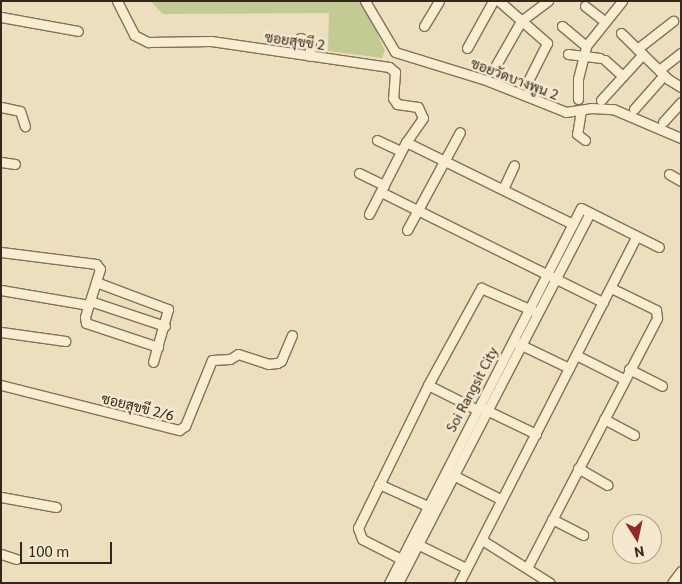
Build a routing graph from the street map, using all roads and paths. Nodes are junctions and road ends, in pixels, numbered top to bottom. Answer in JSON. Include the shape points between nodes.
{"nodes":[{"id":1,"x":117,"y":1,"type":"edge"},
{"id":2,"x":365,"y":1,"type":"edge"},
{"id":3,"x":439,"y":1,"type":"edge"},
{"id":4,"x":493,"y":1,"type":"edge"},
{"id":5,"x":499,"y":1,"type":"edge"},
{"id":6,"x":548,"y":1,"type":"edge"},
{"id":7,"x":622,"y":1,"type":"edge"},
{"id":8,"x":585,"y":6,"type":"dead end"},
{"id":9,"x":1,"y":17,"type":"edge"},
{"id":10,"x":521,"y":21,"type":"junction"},
{"id":11,"x":604,"y":21,"type":"junction"},
{"id":12,"x":673,"y":21,"type":"dead end"},
{"id":13,"x":424,"y":26,"type":"dead end"},
{"id":14,"x":562,"y":26,"type":"dead end"},
{"id":15,"x":78,"y":31,"type":"dead end"},
{"id":16,"x":621,"y":33,"type":"dead end"},
{"id":17,"x":300,"y":38,"type":"dead end"},
{"id":18,"x":586,"y":46,"type":"junction"},
{"id":19,"x":467,"y":48,"type":"dead end"},
{"id":20,"x":310,"y":51,"type":"junction"},
{"id":21,"x":640,"y":51,"type":"junction"},
{"id":22,"x":681,"y":53,"type":"edge"},
{"id":23,"x":568,"y":54,"type":"dead end"},
{"id":24,"x":584,"y":56,"type":"junction"},
{"id":25,"x":391,"y":59,"type":"junction"},
{"id":26,"x":496,"y":65,"type":"dead end"},
{"id":27,"x":661,"y":72,"type":"junction"},
{"id":28,"x":623,"y":76,"type":"junction"},
{"id":29,"x":528,"y":80,"type":"dead end"},
{"id":30,"x":681,"y":87,"type":"edge"},
{"id":31,"x":578,"y":99,"type":"dead end"},
{"id":32,"x":601,"y":100,"type":"dead end"},
{"id":33,"x":681,"y":102,"type":"edge"},
{"id":34,"x":1,"y":106,"type":"edge"},
{"id":35,"x":634,"y":109,"type":"dead end"},
{"id":36,"x":581,"y":110,"type":"junction"},
{"id":37,"x":663,"y":122,"type":"dead end"},
{"id":38,"x":25,"y":126,"type":"dead end"},
{"id":39,"x":460,"y":132,"type":"dead end"},
{"id":40,"x":681,"y":138,"type":"edge"},
{"id":41,"x":377,"y":140,"type":"dead end"},
{"id":42,"x":585,"y":140,"type":"dead end"},
{"id":43,"x":406,"y":142,"type":"junction"},
{"id":44,"x":401,"y":151,"type":"junction"},
{"id":45,"x":444,"y":161,"type":"junction"},
{"id":46,"x":1,"y":162,"type":"edge"},
{"id":47,"x":15,"y":164,"type":"dead end"},
{"id":48,"x":514,"y":166,"type":"dead end"},
{"id":49,"x":359,"y":173,"type":"dead end"},
{"id":50,"x":669,"y":174,"type":"dead end"},
{"id":51,"x":681,"y":181,"type":"edge"},
{"id":52,"x":382,"y":188,"type":"junction"},
{"id":53,"x":502,"y":190,"type":"junction"},
{"id":54,"x":418,"y":210,"type":"junction"},
{"id":55,"x":590,"y":213,"type":"junction"},
{"id":56,"x":369,"y":214,"type":"dead end"},
{"id":57,"x":573,"y":224,"type":"junction"},
{"id":58,"x":407,"y":230,"type":"dead end"},
{"id":59,"x":636,"y":237,"type":"junction"},
{"id":60,"x":659,"y":247,"type":"dead end"},
{"id":61,"x":1,"y":252,"type":"edge"},
{"id":62,"x":546,"y":275,"type":"junction"},
{"id":63,"x":556,"y":280,"type":"junction"},
{"id":64,"x":96,"y":282,"type":"junction"},
{"id":65,"x":611,"y":288,"type":"junction"},
{"id":66,"x":1,"y":290,"type":"edge"},
{"id":67,"x":603,"y":302,"type":"junction"},
{"id":68,"x":90,"y":303,"type":"junction"},
{"id":69,"x":533,"y":311,"type":"junction"},
{"id":70,"x":165,"y":326,"type":"junction"},
{"id":71,"x":1,"y":332,"type":"edge"},
{"id":72,"x":292,"y":335,"type":"dead end"},
{"id":73,"x":66,"y":342,"type":"dead end"},
{"id":74,"x":516,"y":343,"type":"junction"},
{"id":75,"x":158,"y":347,"type":"junction"},
{"id":76,"x":576,"y":355,"type":"junction"},
{"id":77,"x":153,"y":362,"type":"dead end"},
{"id":78,"x":569,"y":368,"type":"junction"},
{"id":79,"x":629,"y":369,"type":"junction"},
{"id":80,"x":624,"y":379,"type":"junction"},
{"id":81,"x":428,"y":384,"type":"junction"},
{"id":82,"x":1,"y":385,"type":"edge"},
{"id":83,"x":662,"y":386,"type":"dead end"},
{"id":84,"x":480,"y":408,"type":"junction"},
{"id":85,"x":604,"y":419,"type":"junction"},
{"id":86,"x":536,"y":434,"type":"junction"},
{"id":87,"x":634,"y":436,"type":"dead end"},
{"id":88,"x":578,"y":468,"type":"junction"},
{"id":89,"x":444,"y":471,"type":"junction"},
{"id":90,"x":453,"y":475,"type":"junction"},
{"id":91,"x":379,"y":484,"type":"junction"},
{"id":92,"x":608,"y":485,"type":"dead end"},
{"id":93,"x":1,"y":497,"type":"edge"},
{"id":94,"x":502,"y":500,"type":"junction"},
{"id":95,"x":426,"y":505,"type":"junction"},
{"id":96,"x":56,"y":507,"type":"dead end"},
{"id":97,"x":435,"y":510,"type":"junction"},
{"id":98,"x":552,"y":519,"type":"junction"},
{"id":99,"x":583,"y":535,"type":"dead end"},
{"id":100,"x":482,"y":540,"type":"junction"},
{"id":101,"x":413,"y":542,"type":"junction"},
{"id":102,"x":1,"y":554,"type":"edge"},
{"id":103,"x":16,"y":559,"type":"dead end"},
{"id":104,"x":404,"y":560,"type":"junction"},
{"id":105,"x":466,"y":568,"type":"junction"},
{"id":106,"x":527,"y":568,"type":"junction"},
{"id":107,"x":681,"y":571,"type":"edge"},
{"id":108,"x":547,"y":582,"type":"edge"},
{"id":109,"x":389,"y":583,"type":"edge"},
{"id":110,"x":398,"y":583,"type":"edge"},
{"id":111,"x":459,"y":583,"type":"edge"},
{"id":112,"x":672,"y":583,"type":"edge"}],
"edges":[{"from":1,"to":20,"type":"street","name":"ซอยสุขขี 2","via":[[134,35],[148,42],[211,41]]},
{"from":2,"to":25,"type":"street"},
{"from":3,"to":13,"type":"street"},
{"from":4,"to":19,"type":"street"},
{"from":5,"to":10,"type":"street"},
{"from":6,"to":10,"type":"street"},
{"from":7,"to":11,"type":"street"},
{"from":8,"to":11,"type":"street"},
{"from":9,"to":15,"type":"street"},
{"from":10,"to":26,"type":"street"},
{"from":10,"to":29,"type":"street","via":[[547,43]]},
{"from":11,"to":18,"type":"street"},
{"from":12,"to":21,"type":"street"},
{"from":14,"to":18,"type":"street"},
{"from":16,"to":21,"type":"street"},
{"from":17,"to":20,"type":"street","via":[[309,40]]},
{"from":18,"to":24,"type":"street"},
{"from":20,"to":25,"type":"street","name":"ซอยสุขขี 2"},
{"from":21,"to":27,"type":"street"},
{"from":21,"to":28,"type":"street"},
{"from":22,"to":27,"type":"street"},
{"from":23,"to":24,"type":"street"},
{"from":24,"to":28,"type":"street","via":[[603,59]]},
{"from":24,"to":31,"type":"street"},
{"from":25,"to":36,"type":"street","name":"ซอยวัดบางพูน 2","via":[[486,80],[566,112]]},
{"from":25,"to":43,"type":"street","via":[[397,77],[393,98],[397,104],[418,108],[422,112],[423,118],[416,132]]},
{"from":27,"to":30,"type":"street"},
{"from":27,"to":35,"type":"street"},
{"from":28,"to":32,"type":"street"},
{"from":33,"to":37,"type":"street"},
{"from":34,"to":38,"type":"street","via":[[20,111]]},
{"from":36,"to":40,"type":"street","name":"ซอยวัดบางพูน 2","via":[[613,109]]},
{"from":36,"to":42,"type":"street","via":[[577,134]]},
{"from":39,"to":45,"type":"street"},
{"from":41,"to":44,"type":"street"},
{"from":43,"to":44,"type":"street"},
{"from":43,"to":45,"type":"street"},
{"from":44,"to":52,"type":"street"},
{"from":45,"to":53,"type":"street"},
{"from":45,"to":54,"type":"street"},
{"from":46,"to":47,"type":"street"},
{"from":48,"to":53,"type":"street"},
{"from":49,"to":52,"type":"street"},
{"from":50,"to":51,"type":"street"},
{"from":52,"to":54,"type":"street"},
{"from":52,"to":56,"type":"street"},
{"from":53,"to":57,"type":"street"},
{"from":54,"to":58,"type":"street"},
{"from":54,"to":62,"type":"street"},
{"from":55,"to":57,"type":"street","name":"Soi Rangsit City","via":[[581,208]]},
{"from":55,"to":59,"type":"street"},
{"from":55,"to":63,"type":"street","name":"Soi Rangsit City"},
{"from":57,"to":62,"type":"street","name":"Soi Rangsit City"},
{"from":59,"to":60,"type":"street"},
{"from":59,"to":65,"type":"street"},
{"from":61,"to":64,"type":"street","via":[[96,264],[100,269]]},
{"from":62,"to":63,"type":"street"},
{"from":62,"to":69,"type":"street","name":"Soi Rangsit City"},
{"from":63,"to":67,"type":"street"},
{"from":63,"to":69,"type":"street","name":"Soi Rangsit City"},
{"from":64,"to":68,"type":"street"},
{"from":64,"to":70,"type":"street","via":[[166,307],[169,311]]},
{"from":65,"to":67,"type":"street"},
{"from":65,"to":79,"type":"street","via":[[658,314]]},
{"from":66,"to":68,"type":"street"},
{"from":67,"to":76,"type":"street"},
{"from":68,"to":70,"type":"street"},
{"from":68,"to":75,"type":"street","via":[[86,323]]},
{"from":69,"to":74,"type":"street","name":"Soi Rangsit City"},
{"from":69,"to":81,"type":"street","via":[[486,288],[477,291]]},
{"from":70,"to":75,"type":"street"},
{"from":71,"to":73,"type":"street"},
{"from":72,"to":82,"type":"street","name":"ซอยสุขขี 2/6","via":[[282,361],[277,363],[268,364],[238,354],[230,359],[212,360],[185,426],[180,430]]},
{"from":74,"to":78,"type":"street"},
{"from":74,"to":84,"type":"street","name":"Soi Rangsit City"},
{"from":75,"to":77,"type":"street"},
{"from":76,"to":78,"type":"street"},
{"from":76,"to":80,"type":"street"},
{"from":78,"to":86,"type":"street"},
{"from":79,"to":80,"type":"street"},
{"from":79,"to":83,"type":"street"},
{"from":80,"to":85,"type":"street"},
{"from":81,"to":84,"type":"street"},
{"from":81,"to":91,"type":"street"},
{"from":84,"to":86,"type":"street"},
{"from":84,"to":89,"type":"street","name":"Soi Rangsit City"},
{"from":84,"to":90,"type":"street","name":"Soi Rangsit City"},
{"from":85,"to":87,"type":"street"},
{"from":85,"to":88,"type":"street"},
{"from":86,"to":94,"type":"street"},
{"from":88,"to":92,"type":"street"},
{"from":88,"to":98,"type":"street"},
{"from":89,"to":90,"type":"street"},
{"from":89,"to":95,"type":"street","name":"Soi Rangsit City"},
{"from":90,"to":94,"type":"street"},
{"from":90,"to":97,"type":"street","name":"Soi Rangsit City"},
{"from":91,"to":95,"type":"street"},
{"from":91,"to":104,"type":"street","via":[[358,534]]},
{"from":93,"to":96,"type":"street"},
{"from":94,"to":100,"type":"street"},
{"from":95,"to":97,"type":"street"},
{"from":95,"to":101,"type":"street","name":"Soi Rangsit City"},
{"from":97,"to":101,"type":"street","name":"Soi Rangsit City"},
{"from":98,"to":99,"type":"street"},
{"from":98,"to":106,"type":"street"},
{"from":100,"to":105,"type":"street"},
{"from":100,"to":106,"type":"street"},
{"from":101,"to":104,"type":"street","name":"Soi Rangsit City"},
{"from":101,"to":105,"type":"street"},
{"from":102,"to":103,"type":"street"},
{"from":104,"to":109,"type":"street","name":"Soi Rangsit City"},
{"from":104,"to":110,"type":"street","name":"Soi Rangsit City"},
{"from":105,"to":111,"type":"street"},
{"from":106,"to":108,"type":"street"},
{"from":107,"to":112,"type":"street"}]}
